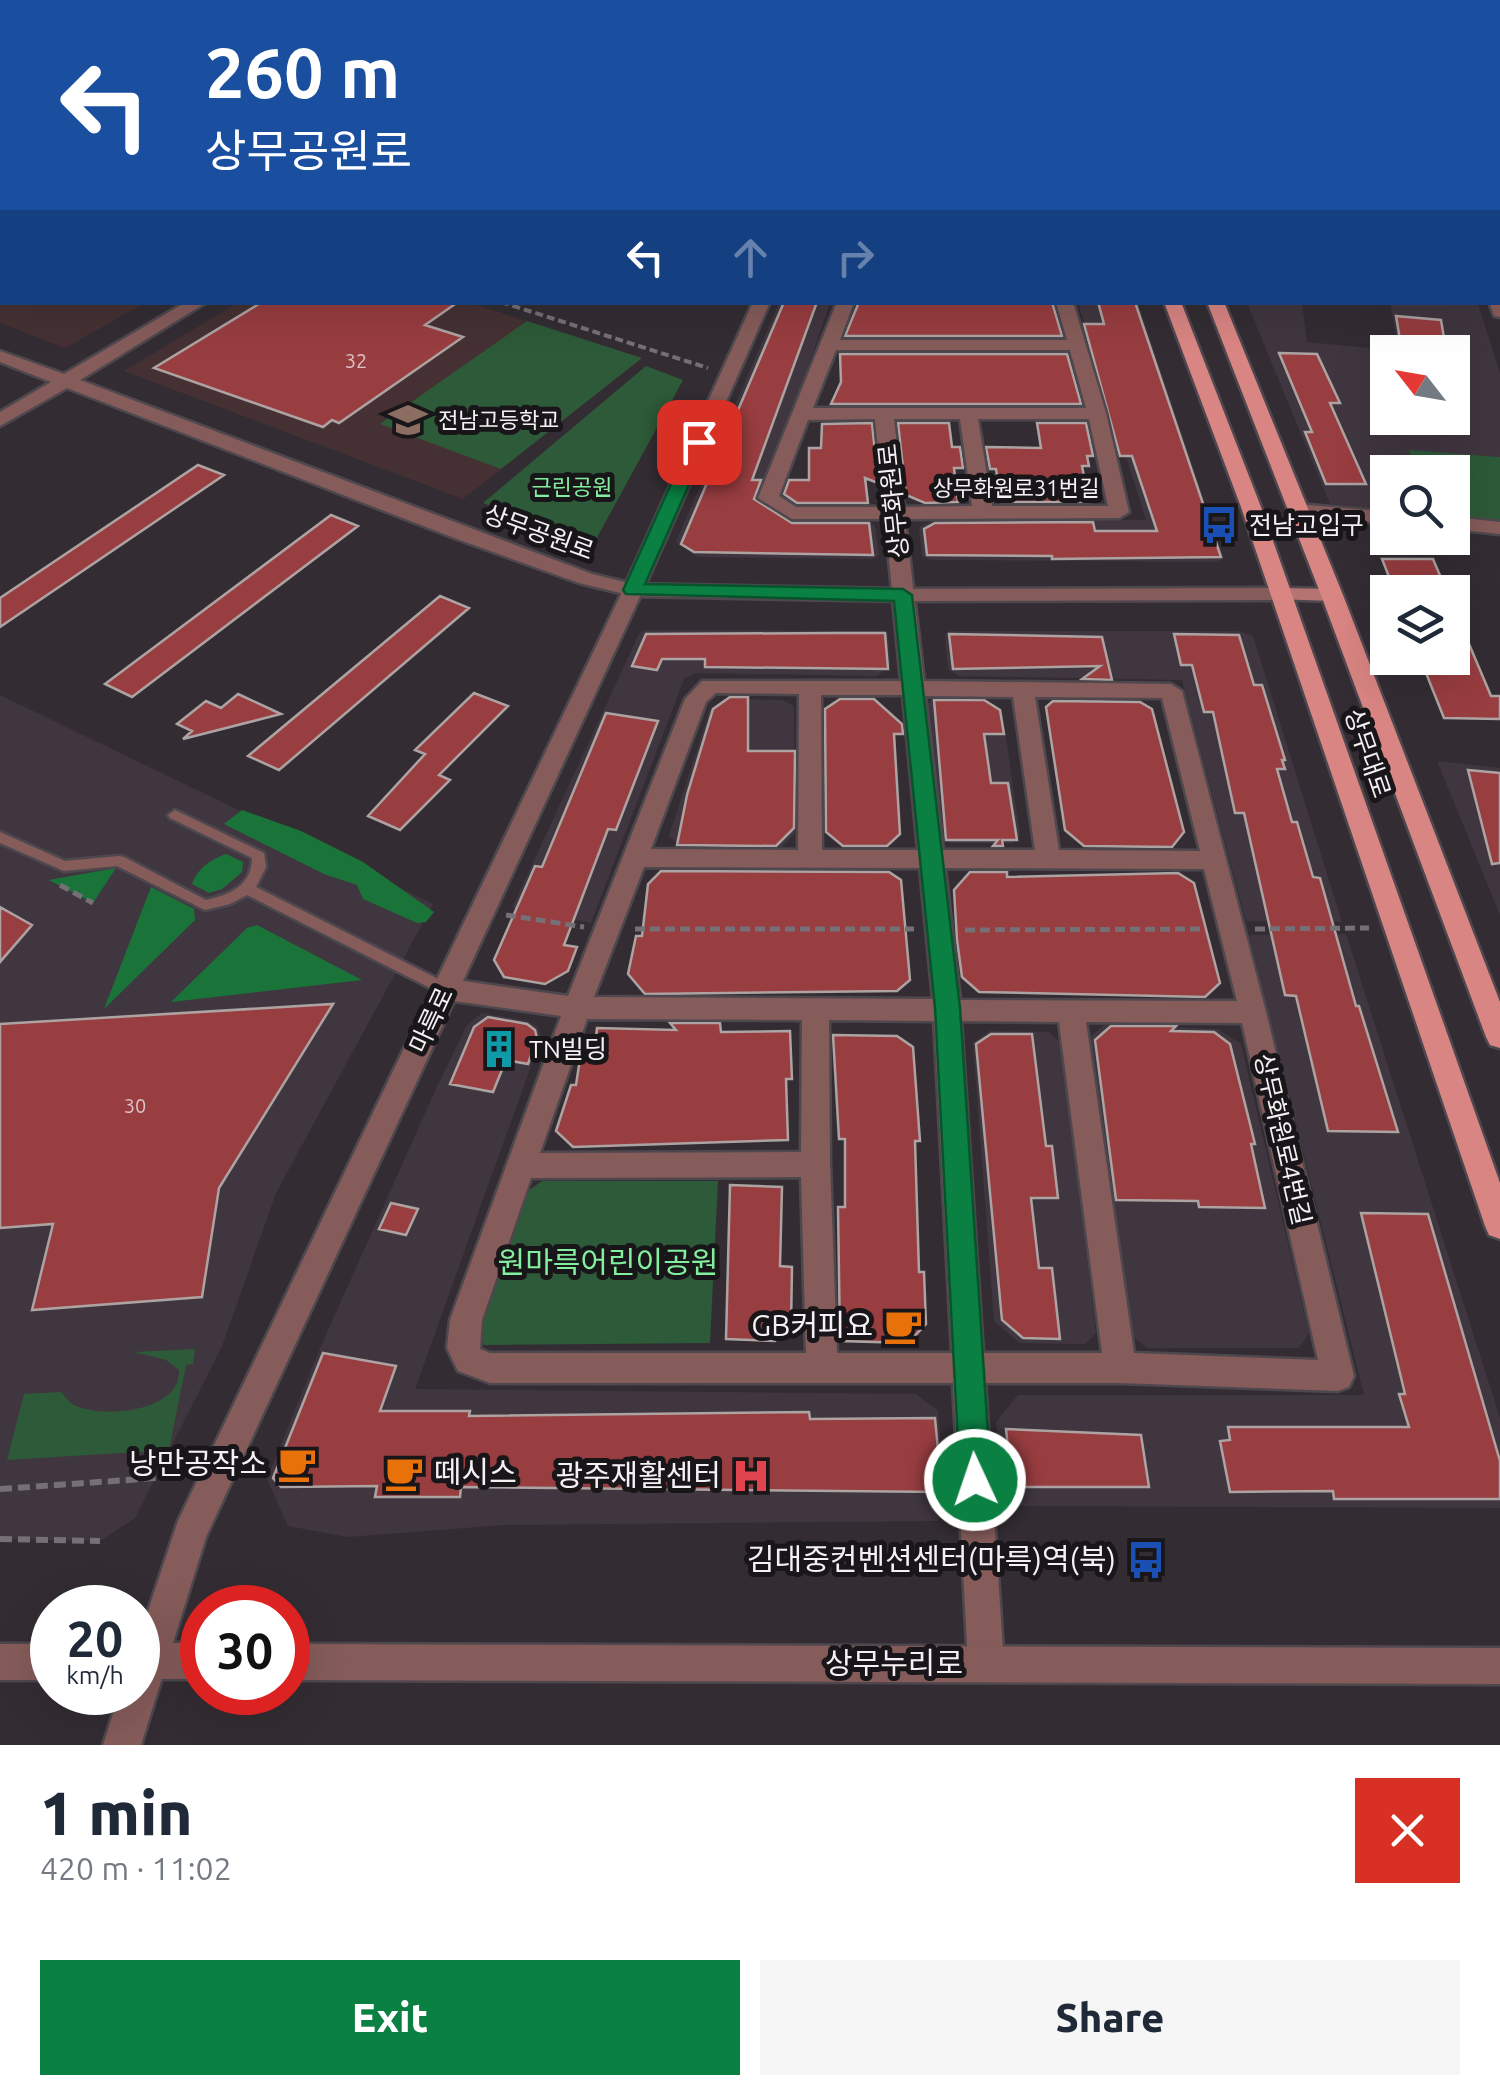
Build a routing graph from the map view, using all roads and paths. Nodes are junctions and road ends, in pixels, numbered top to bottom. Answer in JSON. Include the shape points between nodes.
{"nodes":[{"id":1,"x":194,"y":305,"type":"edge"},
{"id":2,"x":511,"y":305,"type":"edge"},
{"id":3,"x":761,"y":305,"type":"edge"},
{"id":4,"x":845,"y":305,"type":"edge"},
{"id":5,"x":1065,"y":305,"type":"edge"},
{"id":6,"x":1173,"y":305,"type":"edge"},
{"id":7,"x":1216,"y":305,"type":"edge"},
{"id":8,"x":830,"y":344,"type":"junction"},
{"id":9,"x":1079,"y":346,"type":"junction"},
{"id":10,"x":0,"y":356,"type":"edge"},
{"id":11,"x":731,"y":370,"type":"junction"},
{"id":12,"x":66,"y":381,"type":"junction"},
{"id":13,"x":968,"y":413,"type":"junction"},
{"id":14,"x":1097,"y":413,"type":"junction"},
{"id":15,"x":804,"y":414,"type":"junction"},
{"id":16,"x":884,"y":414,"type":"junction"},
{"id":17,"x":0,"y":420,"type":"edge"},
{"id":18,"x":1297,"y":510,"type":"junction"},
{"id":19,"x":894,"y":513,"type":"junction"},
{"id":20,"x":983,"y":513,"type":"junction"},
{"id":21,"x":1370,"y":516,"type":"edge"},
{"id":22,"x":1470,"y":526,"type":"edge"},
{"id":23,"x":1500,"y":528,"type":"edge"},
{"id":24,"x":633,"y":590,"type":"junction"},
{"id":25,"x":1282,"y":594,"type":"junction"},
{"id":26,"x":903,"y":595,"type":"junction"},
{"id":27,"x":1332,"y":595,"type":"junction"},
{"id":28,"x":810,"y":688,"type":"junction"},
{"id":29,"x":912,"y":688,"type":"junction"},
{"id":30,"x":1023,"y":690,"type":"junction"},
{"id":31,"x":175,"y":816,"type":"dead end"},
{"id":32,"x":0,"y":837,"type":"edge"},
{"id":33,"x":810,"y":857,"type":"junction"},
{"id":34,"x":637,"y":858,"type":"junction"},
{"id":35,"x":929,"y":858,"type":"junction"},
{"id":36,"x":1048,"y":858,"type":"junction"},
{"id":37,"x":1214,"y":860,"type":"junction"},
{"id":38,"x":247,"y":889,"type":"junction"},
{"id":39,"x":445,"y":989,"type":"junction"},
{"id":40,"x":577,"y":1008,"type":"junction"},
{"id":41,"x":816,"y":1008,"type":"junction"},
{"id":42,"x":947,"y":1008,"type":"junction"},
{"id":43,"x":1072,"y":1010,"type":"junction"},
{"id":44,"x":1253,"y":1012,"type":"junction"},
{"id":45,"x":1500,"y":1037,"type":"edge"},
{"id":46,"x":815,"y":1164,"type":"junction"},
{"id":47,"x":520,"y":1166,"type":"junction"},
{"id":48,"x":1500,"y":1226,"type":"edge"},
{"id":49,"x":822,"y":1368,"type":"junction"},
{"id":50,"x":1120,"y":1368,"type":"junction"},
{"id":51,"x":969,"y":1369,"type":"junction"},
{"id":52,"x":156,"y":1478,"type":"dead end"},
{"id":53,"x":0,"y":1489,"type":"edge"},
{"id":54,"x":0,"y":1539,"type":"edge"},
{"id":55,"x":100,"y":1541,"type":"dead end"},
{"id":56,"x":160,"y":1614,"type":"edge"},
{"id":57,"x":0,"y":1662,"type":"edge"},
{"id":58,"x":30,"y":1662,"type":"edge"},
{"id":59,"x":310,"y":1662,"type":"edge"},
{"id":60,"x":986,"y":1664,"type":"junction"},
{"id":61,"x":1500,"y":1666,"type":"edge"},
{"id":62,"x":130,"y":1715,"type":"edge"},
{"id":63,"x":122,"y":1745,"type":"edge"}],
"edges":[{"from":1,"to":12,"type":"street"},
{"from":2,"to":11,"type":"path"},
{"from":3,"to":11,"type":"street","name":"마륵로"},
{"from":4,"to":8,"type":"street","name":"상무화원로31번길"},
{"from":5,"to":9,"type":"street"},
{"from":6,"to":25,"type":"main road","name":"상무대로"},
{"from":7,"to":18,"type":"main road","name":"상무대로"},
{"from":8,"to":9,"type":"street"},
{"from":8,"to":15,"type":"street","name":"상무화원로31번길"},
{"from":9,"to":14,"type":"street"},
{"from":10,"to":12,"type":"street","name":"상무공원로"},
{"from":11,"to":24,"type":"street","name":"마륵로"},
{"from":12,"to":17,"type":"street"},
{"from":12,"to":24,"type":"street","name":"상무공원로","via":[[586,580]]},
{"from":13,"to":14,"type":"street"},
{"from":13,"to":16,"type":"street"},
{"from":13,"to":20,"type":"street"},
{"from":14,"to":20,"type":"street","name":"상무화원로31번길","via":[[1119,512]]},
{"from":15,"to":16,"type":"street"},
{"from":15,"to":19,"type":"street","name":"상무화원로31번길","via":[[768,498],[792,512]]},
{"from":16,"to":19,"type":"street","name":"상무화원로"},
{"from":18,"to":21,"type":"street"},
{"from":18,"to":27,"type":"main road","name":"상무대로"},
{"from":19,"to":20,"type":"street","name":"상무화원로31번길"},
{"from":19,"to":26,"type":"street","name":"상무화원로"},
{"from":22,"to":23,"type":"street"},
{"from":24,"to":26,"type":"street","name":"상무공원로"},
{"from":24,"to":39,"type":"street","name":"마륵로"},
{"from":25,"to":26,"type":"street","name":"상무공원로"},
{"from":25,"to":27,"type":"main road","name":"상무공원로"},
{"from":25,"to":48,"type":"main road","name":"상무대로"},
{"from":26,"to":29,"type":"street","name":"상무화원로"},
{"from":27,"to":45,"type":"main road","name":"상무대로"},
{"from":28,"to":29,"type":"street"},
{"from":28,"to":33,"type":"street"},
{"from":28,"to":34,"type":"street","via":[[710,686],[696,699]]},
{"from":29,"to":30,"type":"street"},
{"from":29,"to":35,"type":"street","name":"상무화원로"},
{"from":30,"to":36,"type":"street"},
{"from":30,"to":37,"type":"street","name":"상무화원로4번길","via":[[1171,691]]},
{"from":31,"to":38,"type":"lane","via":[[259,856]]},
{"from":32,"to":38,"type":"lane","via":[[64,866],[119,862],[204,905]]},
{"from":33,"to":34,"type":"street"},
{"from":33,"to":35,"type":"street"},
{"from":34,"to":40,"type":"street"},
{"from":35,"to":36,"type":"street"},
{"from":35,"to":42,"type":"street","name":"상무화원로"},
{"from":36,"to":37,"type":"street"},
{"from":37,"to":44,"type":"street","name":"상무화원로4번길"},
{"from":38,"to":39,"type":"lane"},
{"from":39,"to":40,"type":"street"},
{"from":39,"to":56,"type":"street","name":"마륵로","via":[[190,1532]]},
{"from":40,"to":41,"type":"street"},
{"from":40,"to":47,"type":"street"},
{"from":41,"to":42,"type":"street"},
{"from":41,"to":46,"type":"street"},
{"from":42,"to":43,"type":"street"},
{"from":42,"to":51,"type":"street","name":"상무화원로"},
{"from":43,"to":44,"type":"street"},
{"from":43,"to":50,"type":"street"},
{"from":44,"to":50,"type":"street","name":"상무화원로4번길","via":[[1338,1376]]},
{"from":46,"to":47,"type":"street"},
{"from":46,"to":49,"type":"street"},
{"from":47,"to":49,"type":"street","name":"상무화원로4번길","via":[[466,1320],[462,1348],[469,1360],[490,1368]]},
{"from":49,"to":51,"type":"street","name":"상무화원로4번길"},
{"from":50,"to":51,"type":"street","name":"상무화원로4번길"},
{"from":51,"to":60,"type":"street","name":"상무화원로"},
{"from":52,"to":53,"type":"path"},
{"from":54,"to":55,"type":"path"},
{"from":57,"to":58,"type":"street"},
{"from":59,"to":60,"type":"street","name":"상무누리로"},
{"from":60,"to":61,"type":"street","name":"상무누리로"},
{"from":62,"to":63,"type":"street","name":"마륵로"}]}
